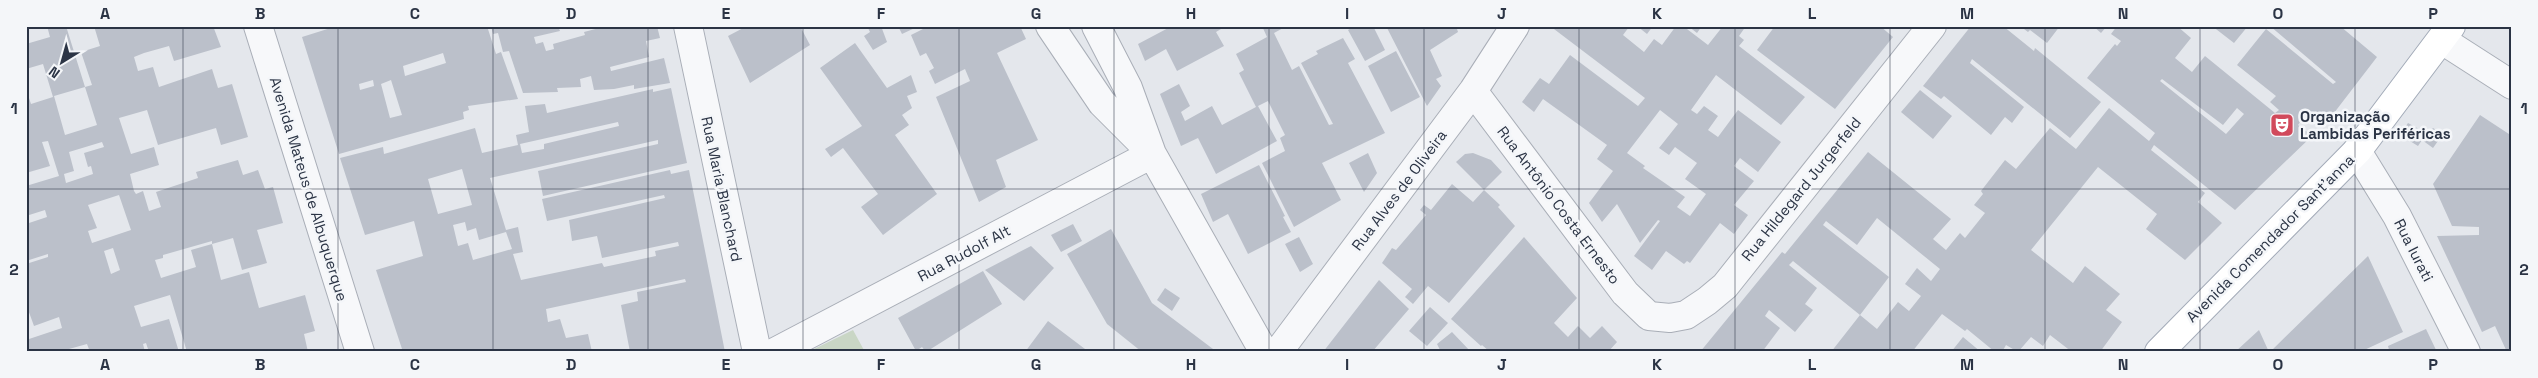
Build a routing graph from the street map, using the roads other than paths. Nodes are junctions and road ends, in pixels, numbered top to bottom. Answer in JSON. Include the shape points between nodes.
{"nodes":[{"id":1,"x":258,"y":26,"type":"edge"},
{"id":2,"x":688,"y":26,"type":"edge"},
{"id":3,"x":1050,"y":26,"type":"edge"},
{"id":4,"x":1096,"y":26,"type":"edge"},
{"id":5,"x":1932,"y":26,"type":"edge"},
{"id":6,"x":1511,"y":29,"type":"edge"},
{"id":7,"x":2446,"y":33,"type":"edge"},
{"id":8,"x":2512,"y":85,"type":"edge"},
{"id":9,"x":1473,"y":91,"type":"junction"},
{"id":10,"x":2357,"y":151,"type":"junction"},
{"id":11,"x":1152,"y":154,"type":"junction"},
{"id":12,"x":1649,"y":316,"type":"joint"},
{"id":13,"x":360,"y":352,"type":"edge"},
{"id":14,"x":757,"y":352,"type":"edge"},
{"id":15,"x":775,"y":352,"type":"edge"},
{"id":16,"x":1264,"y":352,"type":"edge"},
{"id":17,"x":1278,"y":352,"type":"edge"},
{"id":18,"x":2159,"y":352,"type":"edge"},
{"id":19,"x":2466,"y":352,"type":"edge"}],
"edges":[{"from":1,"to":13,"type":"street","name":"Avenida Mateus de Albuquerque"},
{"from":2,"to":14,"type":"street","name":"Rua Maria Blanchard"},
{"from":3,"to":11,"type":"street","via":[[1102,103]]},
{"from":4,"to":11,"type":"street","via":[[1128,88]]},
{"from":5,"to":12,"type":"street","name":"Rua Hildegard Jurgerfeld","via":[[1724,286],[1686,315],[1670,318]]},
{"from":6,"to":9,"type":"street","name":"Rua Alves de Oliveira"},
{"from":7,"to":8,"type":"street"},
{"from":7,"to":10,"type":"main road","name":"Avenida Comendador Sant'anna"},
{"from":9,"to":12,"type":"street","name":"Rua Antônio Costa Ernesto","via":[[1625,292]]},
{"from":9,"to":17,"type":"street","name":"Rua Alves de Oliveira"},
{"from":10,"to":18,"type":"main road","name":"Avenida Comendador Sant'anna"},
{"from":10,"to":19,"type":"street","name":"Rua Iurati","via":[[2397,216]]},
{"from":11,"to":15,"type":"street","name":"Rua Rudolf Alt"},
{"from":11,"to":16,"type":"street"}]}
